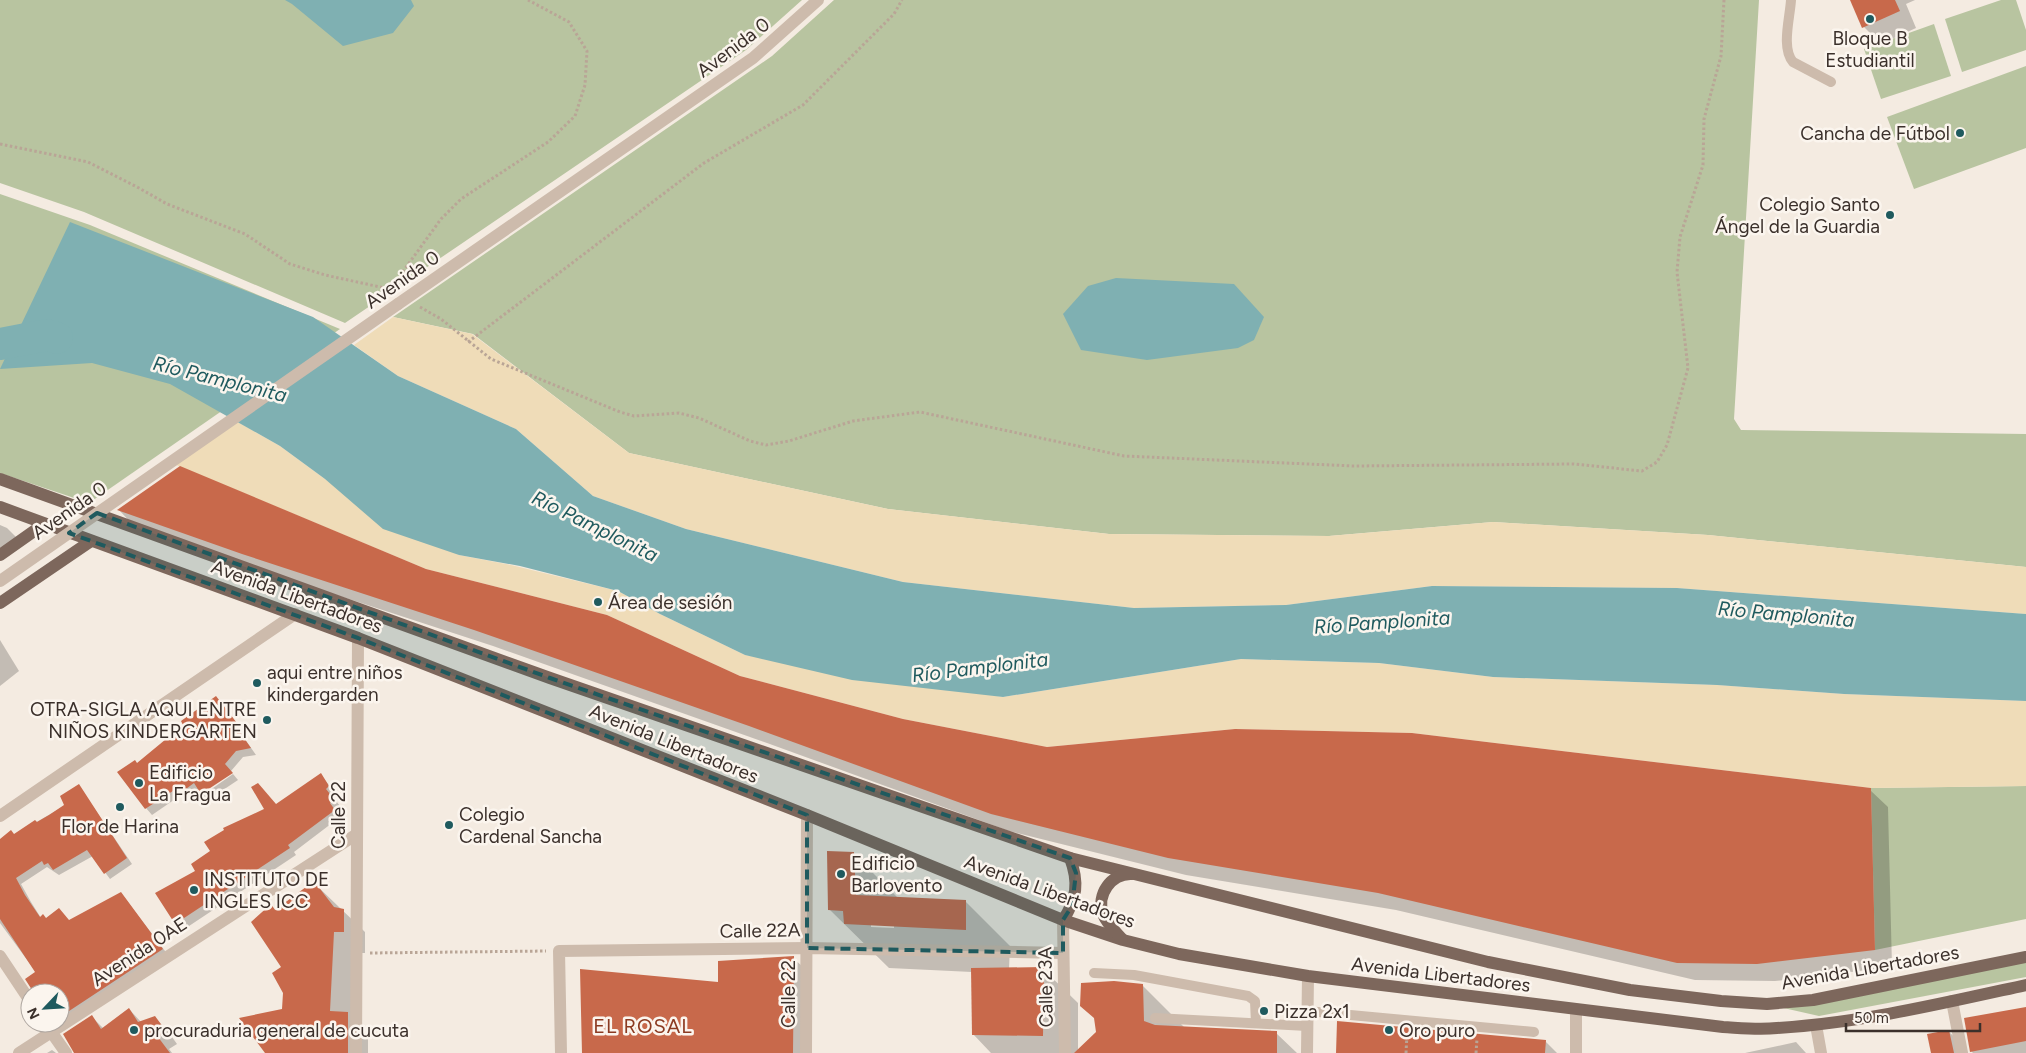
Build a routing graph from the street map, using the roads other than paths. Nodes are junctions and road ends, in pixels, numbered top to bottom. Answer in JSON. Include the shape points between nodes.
{"nodes":[{"id":1,"x":818,"y":0,"type":"edge"},
{"id":2,"x":1791,"y":0,"type":"edge"},
{"id":3,"x":1831,"y":82,"type":"dead end"},
{"id":4,"x":0,"y":480,"type":"edge"},
{"id":5,"x":0,"y":508,"type":"edge"},
{"id":6,"x":44,"y":524,"type":"junction"},
{"id":7,"x":90,"y":541,"type":"junction"},
{"id":8,"x":0,"y":555,"type":"edge"},
{"id":9,"x":0,"y":581,"type":"edge"},
{"id":10,"x":0,"y":603,"type":"edge"},
{"id":11,"x":294,"y":614,"type":"junction"},
{"id":12,"x":358,"y":638,"type":"junction"},
{"id":13,"x":807,"y":815,"type":"junction"},
{"id":14,"x":0,"y":816,"type":"edge"},
{"id":15,"x":357,"y":834,"type":"junction"},
{"id":16,"x":1070,"y":858,"type":"junction"},
{"id":17,"x":1137,"y":874,"type":"junction"},
{"id":18,"x":1063,"y":920,"type":"junction"},
{"id":19,"x":1123,"y":940,"type":"junction"},
{"id":20,"x":806,"y":948,"type":"junction"},
{"id":21,"x":1064,"y":953,"type":"junction"},
{"id":22,"x":0,"y":956,"type":"edge"},
{"id":23,"x":2026,"y":957,"type":"edge"},
{"id":24,"x":1094,"y":973,"type":"dead end"},
{"id":25,"x":1308,"y":976,"type":"junction"},
{"id":26,"x":2026,"y":985,"type":"edge"},
{"id":27,"x":20,"y":986,"type":"edge"},
{"id":28,"x":1952,"y":1001,"type":"junction"},
{"id":29,"x":1576,"y":1010,"type":"junction"},
{"id":30,"x":1307,"y":1012,"type":"junction"},
{"id":31,"x":70,"y":1013,"type":"edge"},
{"id":32,"x":1155,"y":1018,"type":"dead end"},
{"id":33,"x":1256,"y":1022,"type":"junction"},
{"id":34,"x":1816,"y":1025,"type":"junction"},
{"id":35,"x":1307,"y":1026,"type":"junction"},
{"id":36,"x":1534,"y":1032,"type":"dead end"},
{"id":37,"x":41,"y":1033,"type":"edge"},
{"id":38,"x":52,"y":1033,"type":"edge"},
{"id":39,"x":19,"y":1053,"type":"edge"},
{"id":40,"x":66,"y":1053,"type":"edge"},
{"id":41,"x":356,"y":1053,"type":"edge"},
{"id":42,"x":561,"y":1053,"type":"edge"},
{"id":43,"x":806,"y":1053,"type":"edge"},
{"id":44,"x":1064,"y":1053,"type":"edge"},
{"id":45,"x":1307,"y":1053,"type":"edge"},
{"id":46,"x":1576,"y":1053,"type":"edge"},
{"id":47,"x":1821,"y":1053,"type":"edge"},
{"id":48,"x":1962,"y":1053,"type":"edge"}],
"edges":[{"from":1,"to":9,"type":"street","name":"Avenida 0","bridge":true,"via":[[753,58]]},
{"from":2,"to":3,"type":"lane","via":[[1788,57]]},
{"from":4,"to":16,"type":"main road","name":"Avenida Libertadores","via":[[598,694]]},
{"from":5,"to":6,"type":"main road","name":"Avenida Libertadores"},
{"from":6,"to":7,"type":"main road","name":"Avenida Libertadores"},
{"from":6,"to":8,"type":"main road"},
{"from":7,"to":10,"type":"main road"},
{"from":7,"to":11,"type":"main road","name":"Avenida Libertadores"},
{"from":11,"to":12,"type":"main road","name":"Avenida Libertadores"},
{"from":11,"to":14,"type":"street"},
{"from":12,"to":13,"type":"main road","name":"Avenida Libertadores"},
{"from":12,"to":15,"type":"street","name":"Calle 22"},
{"from":13,"to":18,"type":"main road","name":"Avenida Libertadores"},
{"from":13,"to":20,"type":"street","name":"Calle 22"},
{"from":15,"to":31,"type":"street","name":"Avenida 0AE"},
{"from":15,"to":41,"type":"street","name":"Calle 22"},
{"from":16,"to":17,"type":"main road","name":"Avenida Libertadores"},
{"from":16,"to":18,"type":"main road","via":[[1076,873],[1076,890],[1072,906]]},
{"from":17,"to":19,"type":"main road","via":[[1112,880],[1103,894],[1105,919]]},
{"from":17,"to":23,"type":"main road","name":"Avenida Libertadores","via":[[1515,968],[1630,990],[1720,1002],[1767,1004],[1813,1000]]},
{"from":18,"to":19,"type":"main road","name":"Avenida Libertadores"},
{"from":18,"to":21,"type":"street","name":"Calle 23A"},
{"from":19,"to":25,"type":"main road","name":"Avenida Libertadores","via":[[1179,954]]},
{"from":20,"to":21,"type":"street","name":"Calle 22A"},
{"from":20,"to":42,"type":"street","name":"Calle 22A","via":[[559,951]]},
{"from":20,"to":43,"type":"street","name":"Calle 22"},
{"from":21,"to":44,"type":"street","name":"Calle 23A"},
{"from":22,"to":27,"type":"street"},
{"from":24,"to":33,"type":"lane","via":[[1134,975],[1248,996],[1255,1001]]},
{"from":25,"to":29,"type":"main road","name":"Avenida Libertadores"},
{"from":25,"to":30,"type":"street"},
{"from":26,"to":28,"type":"main road","name":"Avenida Libertadores"},
{"from":28,"to":34,"type":"main road","name":"Avenida Libertadores"},
{"from":28,"to":48,"type":"street"},
{"from":29,"to":34,"type":"main road","name":"Avenida Libertadores","via":[[1723,1027],[1774,1029]]},
{"from":29,"to":46,"type":"street"},
{"from":30,"to":35,"type":"street"},
{"from":30,"to":36,"type":"lane"},
{"from":32,"to":33,"type":"lane"},
{"from":33,"to":35,"type":"lane"},
{"from":34,"to":47,"type":"street"},
{"from":35,"to":45,"type":"street"},
{"from":37,"to":39,"type":"street","name":"Avenida 0AE"},
{"from":38,"to":40,"type":"street"}]}
